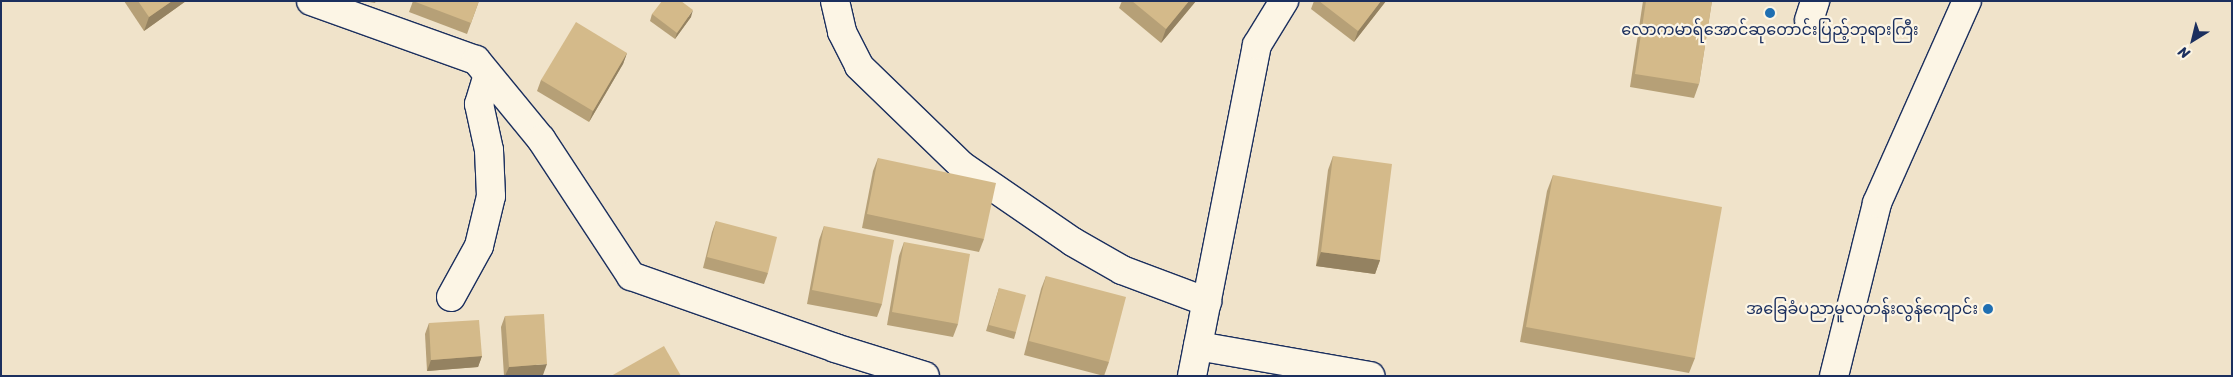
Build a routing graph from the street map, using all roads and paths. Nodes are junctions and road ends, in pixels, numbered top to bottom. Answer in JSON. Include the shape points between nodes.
{"nodes":[{"id":1,"x":311,"y":1,"type":"edge"},
{"id":2,"x":835,"y":1,"type":"edge"},
{"id":3,"x":1284,"y":1,"type":"edge"},
{"id":4,"x":1967,"y":1,"type":"edge"},
{"id":5,"x":488,"y":75,"type":"junction"},
{"id":6,"x":451,"y":297,"type":"dead end"},
{"id":7,"x":1207,"y":302,"type":"junction"},
{"id":8,"x":1198,"y":346,"type":"junction"},
{"id":9,"x":925,"y":376,"type":"edge"},
{"id":10,"x":1192,"y":376,"type":"edge"},
{"id":11,"x":1370,"y":376,"type":"edge"},
{"id":12,"x":1834,"y":376,"type":"edge"}],
"edges":[{"from":1,"to":5,"type":"street","via":[[476,60]]},
{"from":2,"to":7,"type":"street","via":[[842,32],[859,66],[961,165],[1073,242],[1122,270]]},
{"from":3,"to":7,"type":"street","via":[[1257,45]]},
{"from":4,"to":12,"type":"street","via":[[1877,203]]},
{"from":5,"to":6,"type":"street","via":[[479,104],[489,150],[491,196],[479,246]]},
{"from":5,"to":9,"type":"street","via":[[541,139],[631,276]]},
{"from":7,"to":8,"type":"street"},
{"from":8,"to":10,"type":"street"},
{"from":8,"to":11,"type":"street"}]}
